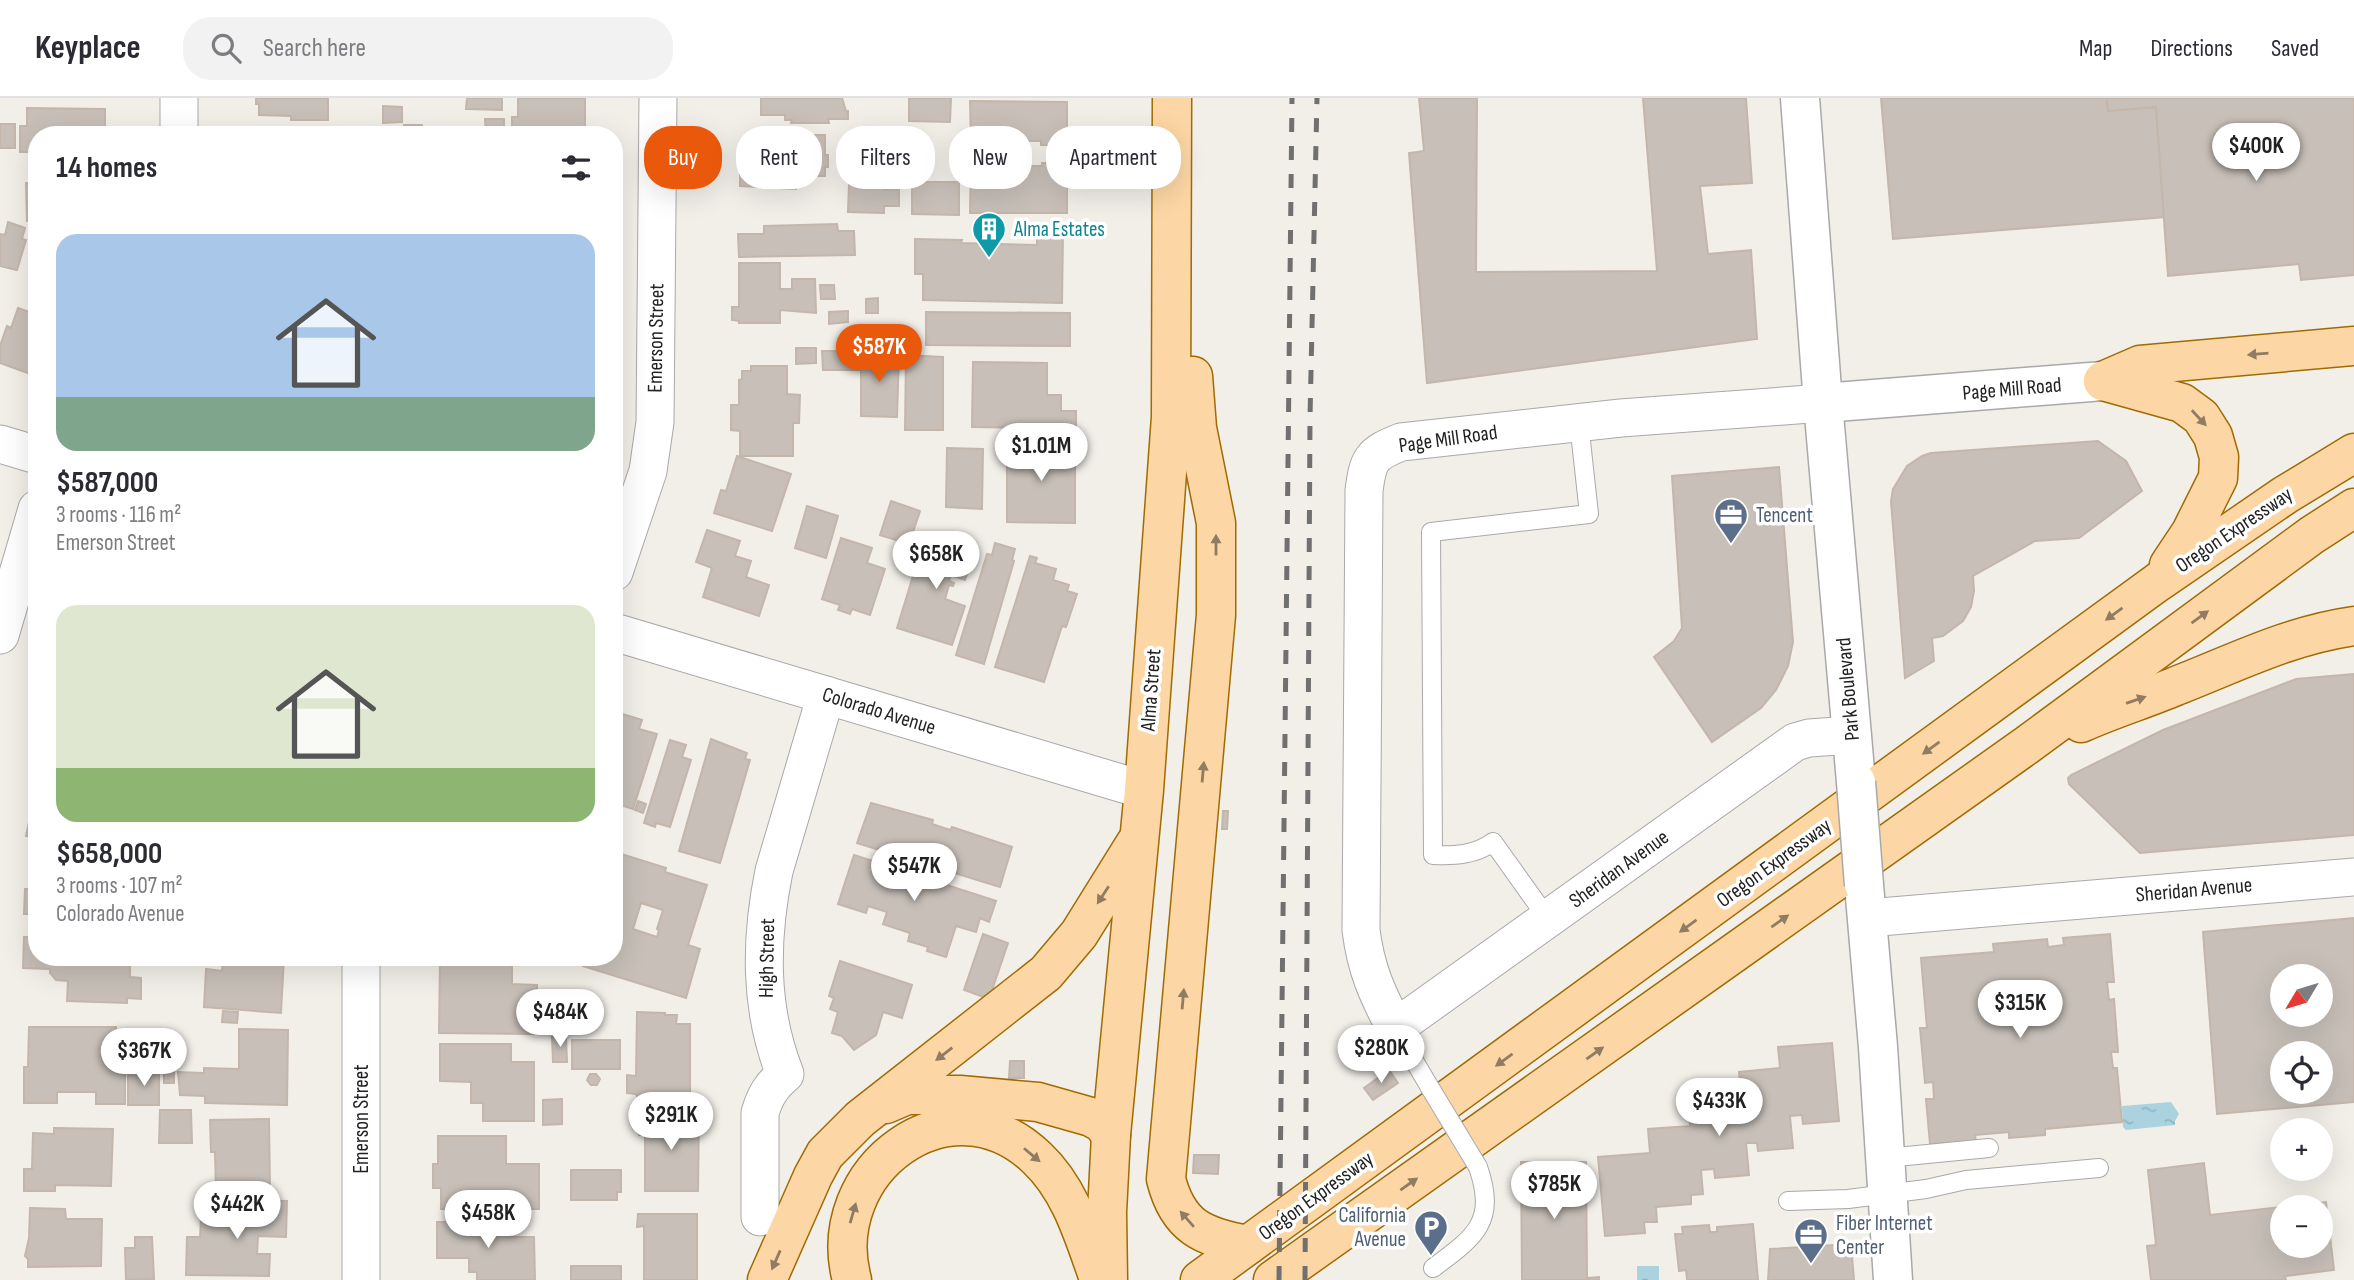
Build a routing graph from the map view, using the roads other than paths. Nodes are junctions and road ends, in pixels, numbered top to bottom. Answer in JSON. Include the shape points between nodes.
{"nodes":[{"id":1,"x":179,"y":98,"type":"edge"},
{"id":2,"x":658,"y":98,"type":"edge"},
{"id":3,"x":1800,"y":98,"type":"edge"},
{"id":4,"x":1172,"y":112,"type":"edge"},
{"id":5,"x":179,"y":126,"type":"edge"},
{"id":6,"x":2354,"y":346,"type":"edge"},
{"id":7,"x":2104,"y":381,"type":"junction"},
{"id":8,"x":1823,"y":403,"type":"junction"},
{"id":9,"x":1579,"y":423,"type":"junction"},
{"id":10,"x":0,"y":444,"type":"edge"},
{"id":11,"x":28,"y":452,"type":"edge"},
{"id":12,"x":2354,"y":453,"type":"edge"},
{"id":13,"x":2354,"y":508,"type":"edge"},
{"id":14,"x":28,"y":540,"type":"edge"},
{"id":15,"x":623,"y":545,"type":"edge"},
{"id":16,"x":2158,"y":582,"type":"junction"},
{"id":17,"x":2354,"y":626,"type":"edge"},
{"id":18,"x":0,"y":635,"type":"edge"},
{"id":19,"x":623,"y":635,"type":"edge"},
{"id":20,"x":825,"y":695,"type":"junction"},
{"id":21,"x":1852,"y":735,"type":"junction"},
{"id":22,"x":2027,"y":746,"type":"junction"},
{"id":23,"x":1144,"y":790,"type":"junction"},
{"id":24,"x":1139,"y":837,"type":"junction"},
{"id":25,"x":2354,"y":877,"type":"edge"},
{"id":26,"x":1866,"y":902,"type":"junction"},
{"id":27,"x":1548,"y":919,"type":"junction"},
{"id":28,"x":361,"y":966,"type":"edge"},
{"id":29,"x":1395,"y":1028,"type":"junction"},
{"id":30,"x":860,"y":1119,"type":"junction"},
{"id":31,"x":1111,"y":1135,"type":"junction"},
{"id":32,"x":1989,"y":1148,"type":"dead end"},
{"id":33,"x":2099,"y":1168,"type":"dead end"},
{"id":34,"x":1887,"y":1176,"type":"junction"},
{"id":35,"x":1788,"y":1201,"type":"dead end"},
{"id":36,"x":760,"y":1217,"type":"dead end"},
{"id":37,"x":1248,"y":1245,"type":"junction"},
{"id":38,"x":1433,"y":1268,"type":"dead end"},
{"id":39,"x":1276,"y":1278,"type":"edge"},
{"id":40,"x":361,"y":1280,"type":"edge"},
{"id":41,"x":767,"y":1280,"type":"edge"},
{"id":42,"x":852,"y":1280,"type":"edge"},
{"id":43,"x":1100,"y":1280,"type":"edge"},
{"id":44,"x":1108,"y":1280,"type":"edge"},
{"id":45,"x":1200,"y":1280,"type":"edge"},
{"id":46,"x":1893,"y":1280,"type":"edge"}],
"edges":[{"from":1,"to":5,"type":"street"},
{"from":2,"to":15,"type":"street","name":"Emerson Street","via":[[655,422],[648,471]]},
{"from":3,"to":8,"type":"street","name":"Park Boulevard"},
{"from":4,"to":23,"type":"main road","name":"Alma Street","via":[[1171,417]]},
{"from":37,"to":4,"type":"main road","one_way":true,"via":[[1208,1236],[1193,1227],[1170,1194],[1166,1179],[1212,661],[1216,560],[1216,523],[1197,428]]},
{"from":6,"to":7,"type":"main road","one_way":true,"via":[[2140,365]]},
{"from":7,"to":8,"type":"street","name":"Page Mill Road"},
{"from":7,"to":16,"type":"main road","one_way":true,"via":[[2182,403],[2201,417],[2219,457],[2218,478],[2191,532]]},
{"from":8,"to":9,"type":"street","name":"Page Mill Road"},
{"from":8,"to":21,"type":"street","name":"Park Boulevard"},
{"from":9,"to":27,"type":"lane","via":[[1590,514],[1432,532],[1433,855],[1456,856],[1482,850],[1493,842]]},
{"from":9,"to":29,"type":"street","name":"Page Mill Road","via":[[1401,442],[1382,449],[1367,465],[1361,930],[1364,959]]},
{"from":10,"to":11,"type":"street"},
{"from":12,"to":16,"type":"main road","name":"Oregon Expressway"},
{"from":22,"to":13,"type":"main road","name":"Oregon Expressway","one_way":true},
{"from":14,"to":18,"type":"street"},
{"from":16,"to":37,"type":"main road","name":"Oregon Expressway","one_way":true},
{"from":22,"to":17,"type":"main road","one_way":true,"via":[[2249,655]]},
{"from":19,"to":20,"type":"street","name":"Colorado Avenue"},
{"from":20,"to":23,"type":"street","name":"Colorado Avenue"},
{"from":20,"to":36,"type":"street","name":"High Street","via":[[769,899],[766,1002],[769,1028],[785,1074],[772,1085],[760,1113]]},
{"from":21,"to":26,"type":"street","name":"Park Boulevard","bridge":true},
{"from":21,"to":27,"type":"street","name":"Sheridan Avenue","via":[[1795,743]]},
{"from":39,"to":22,"type":"main road","name":"Oregon Expressway","one_way":true},
{"from":23,"to":24,"type":"main road","name":"Alma Street"},
{"from":24,"to":30,"type":"main road","one_way":true,"via":[[1079,934],[1046,973]]},
{"from":24,"to":31,"type":"main road","name":"Alma Street"},
{"from":25,"to":26,"type":"street","name":"Sheridan Avenue"},
{"from":26,"to":34,"type":"street","name":"Park Boulevard"},
{"from":27,"to":29,"type":"street","name":"Sheridan Avenue"},
{"from":28,"to":40,"type":"street","name":"Emerson Street"},
{"from":29,"to":38,"type":"lane","bridge":true,"via":[[1483,1182],[1486,1207],[1480,1225],[1466,1243]]},
{"from":30,"to":31,"type":"main road","via":[[907,1095],[960,1095],[1038,1102],[1091,1117]]},
{"from":30,"to":41,"type":"main road","one_way":true,"via":[[825,1154]]},
{"from":31,"to":44,"type":"main road","name":"Alma Street"},
{"from":32,"to":34,"type":"lane"},
{"from":33,"to":34,"type":"lane","via":[[1966,1180],[1926,1189]]},
{"from":34,"to":35,"type":"lane","via":[[1848,1199]]},
{"from":34,"to":46,"type":"street","name":"Park Boulevard"},
{"from":37,"to":45,"type":"main road","name":"Oregon Expressway"},
{"from":42,"to":43,"type":"main road","one_way":true,"via":[[847,1237],[852,1211],[877,1165],[917,1137],[965,1127],[1014,1141],[1048,1170],[1077,1219]]}]}
